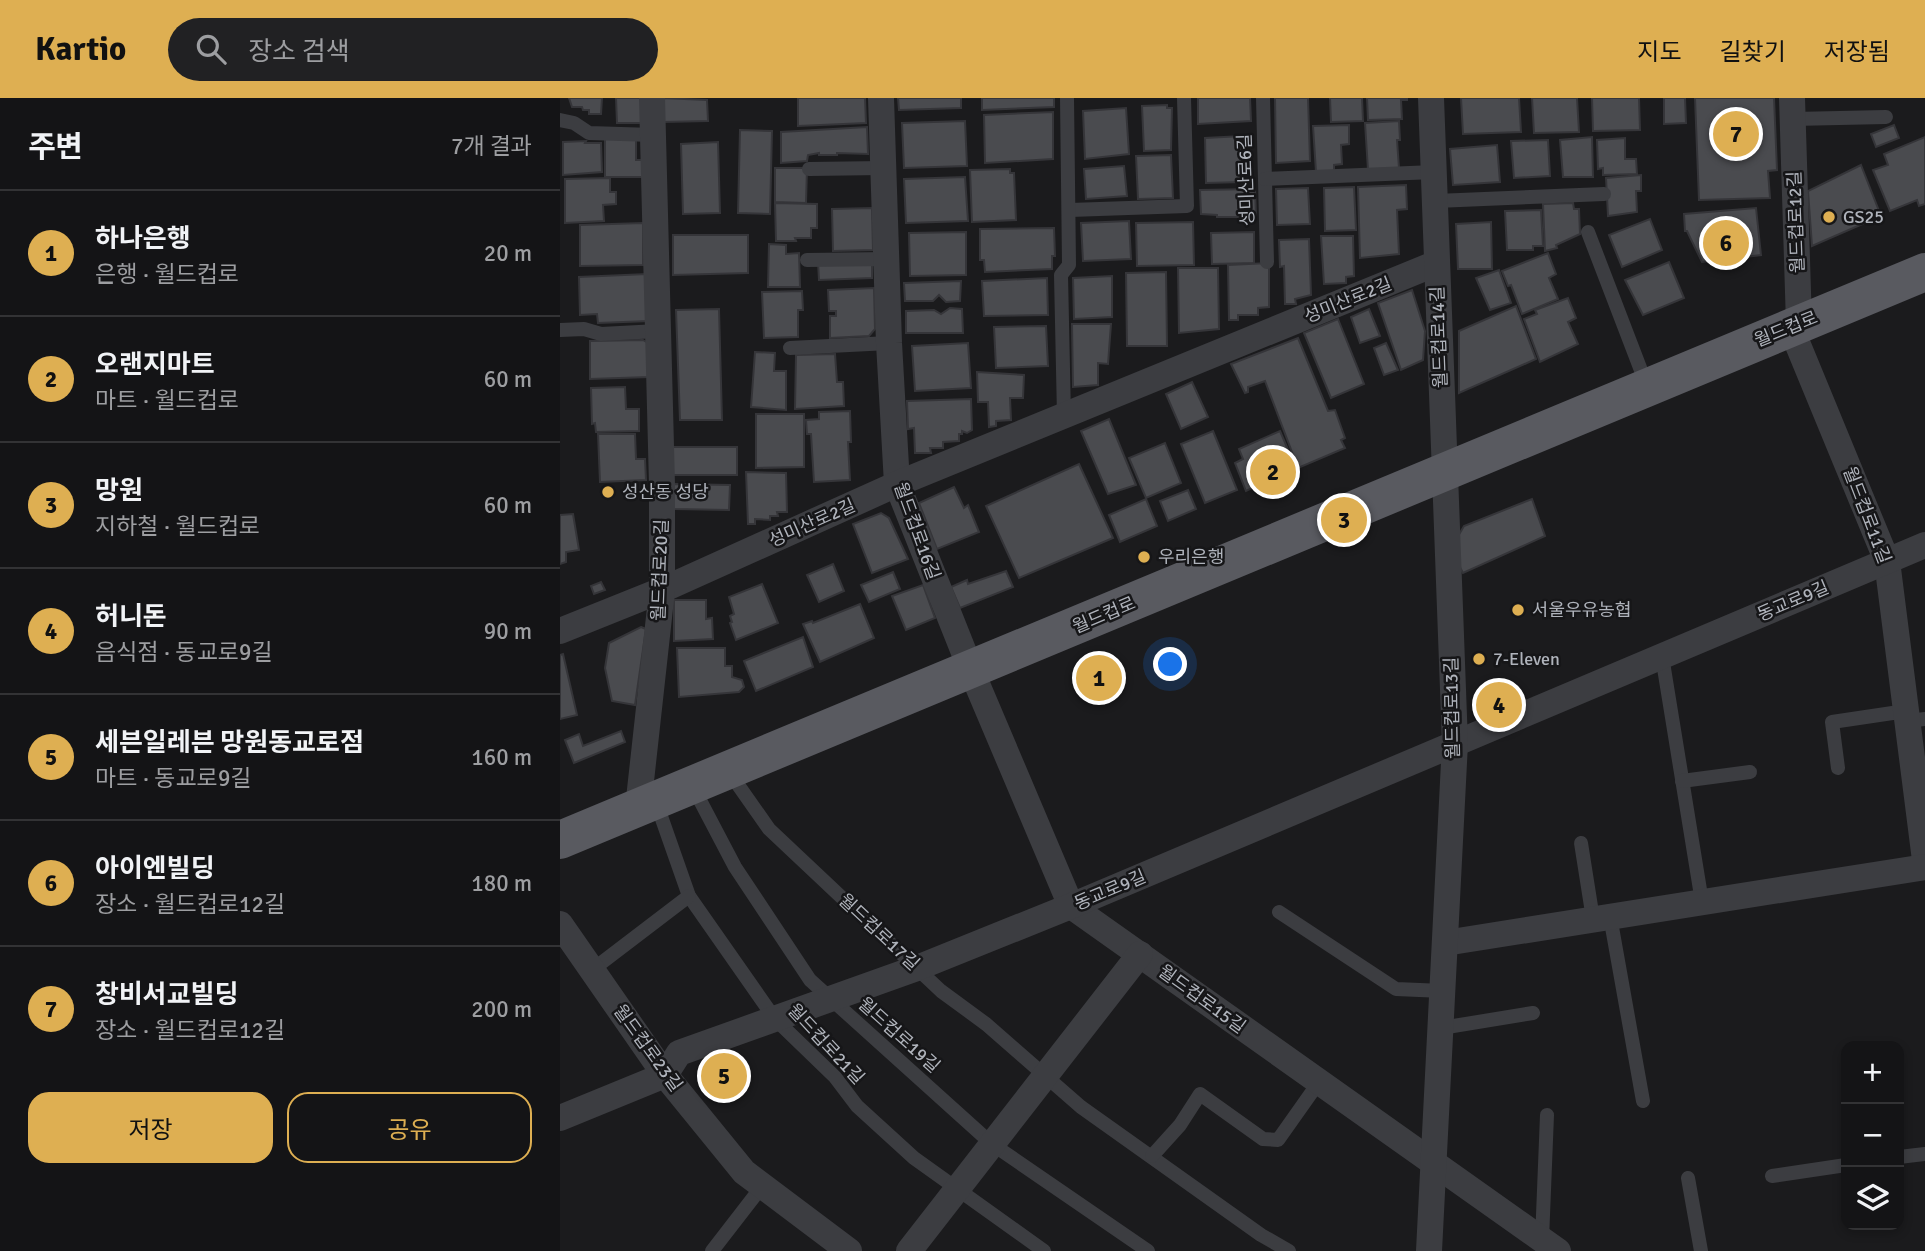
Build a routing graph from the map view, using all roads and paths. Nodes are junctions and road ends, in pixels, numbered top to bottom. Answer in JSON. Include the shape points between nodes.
{"nodes":[{"id":1,"x":652,"y":98,"type":"edge"},
{"id":2,"x":881,"y":98,"type":"edge"},
{"id":3,"x":1067,"y":98,"type":"edge"},
{"id":4,"x":1184,"y":98,"type":"edge"},
{"id":5,"x":1263,"y":98,"type":"edge"},
{"id":6,"x":1431,"y":98,"type":"edge"},
{"id":7,"x":1792,"y":108,"type":"edge"},
{"id":8,"x":1885,"y":117,"type":"dead end"},
{"id":9,"x":560,"y":120,"type":"edge"},
{"id":10,"x":653,"y":135,"type":"junction"},
{"id":11,"x":883,"y":168,"type":"junction"},
{"id":12,"x":809,"y":169,"type":"dead end"},
{"id":13,"x":1434,"y":172,"type":"junction"},
{"id":14,"x":1265,"y":179,"type":"junction"},
{"id":15,"x":1604,"y":194,"type":"dead end"},
{"id":16,"x":1436,"y":201,"type":"junction"},
{"id":17,"x":1070,"y":210,"type":"junction"},
{"id":18,"x":1588,"y":232,"type":"dead end"},
{"id":19,"x":887,"y":259,"type":"junction"},
{"id":20,"x":807,"y":260,"type":"dead end"},
{"id":21,"x":1267,"y":261,"type":"dead end"},
{"id":22,"x":1437,"y":263,"type":"junction"},
{"id":23,"x":1925,"y":272,"type":"edge"},
{"id":24,"x":1795,"y":326,"type":"junction"},
{"id":25,"x":560,"y":330,"type":"edge"},
{"id":26,"x":659,"y":331,"type":"junction"},
{"id":27,"x":889,"y":343,"type":"junction"},
{"id":28,"x":790,"y":348,"type":"dead end"},
{"id":29,"x":1647,"y":386,"type":"junction"},
{"id":30,"x":1064,"y":416,"type":"junction"},
{"id":31,"x":1443,"y":474,"type":"junction"},
{"id":32,"x":897,"y":484,"type":"junction"},
{"id":33,"x":1925,"y":545,"type":"edge"},
{"id":34,"x":1887,"y":561,"type":"junction"},
{"id":35,"x":662,"y":590,"type":"junction"},
{"id":36,"x":560,"y":631,"type":"edge"},
{"id":37,"x":1662,"y":656,"type":"junction"},
{"id":38,"x":971,"y":670,"type":"junction"},
{"id":39,"x":1913,"y":717,"type":"edge"},
{"id":40,"x":1455,"y":743,"type":"junction"},
{"id":41,"x":1838,"y":768,"type":"dead end"},
{"id":42,"x":728,"y":771,"type":"junction"},
{"id":43,"x":1750,"y":772,"type":"dead end"},
{"id":44,"x":1682,"y":780,"type":"junction"},
{"id":45,"x":692,"y":786,"type":"junction"},
{"id":46,"x":647,"y":805,"type":"junction"},
{"id":47,"x":560,"y":840,"type":"edge"},
{"id":48,"x":1581,"y":843,"type":"dead end"},
{"id":49,"x":1924,"y":847,"type":"edge"},
{"id":50,"x":1925,"y":867,"type":"edge"},
{"id":51,"x":689,"y":896,"type":"junction"},
{"id":52,"x":1702,"y":902,"type":"junction"},
{"id":53,"x":1072,"y":906,"type":"junction"},
{"id":54,"x":1279,"y":912,"type":"dead end"},
{"id":55,"x":1602,"y":918,"type":"junction"},
{"id":56,"x":560,"y":924,"type":"edge"},
{"id":57,"x":1445,"y":943,"type":"junction"},
{"id":58,"x":1140,"y":954,"type":"junction"},
{"id":59,"x":917,"y":968,"type":"junction"},
{"id":60,"x":592,"y":970,"type":"junction"},
{"id":61,"x":1443,"y":991,"type":"junction"},
{"id":62,"x":831,"y":999,"type":"junction"},
{"id":63,"x":1533,"y":1013,"type":"dead end"},
{"id":64,"x":775,"y":1019,"type":"junction"},
{"id":65,"x":1441,"y":1028,"type":"junction"},
{"id":66,"x":664,"y":1075,"type":"junction"},
{"id":67,"x":1047,"y":1076,"type":"junction"},
{"id":68,"x":1319,"y":1082,"type":"junction"},
{"id":69,"x":1643,"y":1101,"type":"dead end"},
{"id":70,"x":1547,"y":1115,"type":"dead end"},
{"id":71,"x":560,"y":1118,"type":"edge"},
{"id":72,"x":992,"y":1144,"type":"junction"},
{"id":73,"x":1925,"y":1154,"type":"edge"},
{"id":74,"x":1152,"y":1156,"type":"junction"},
{"id":75,"x":1904,"y":1156,"type":"edge"},
{"id":76,"x":1434,"y":1164,"type":"junction"},
{"id":77,"x":1841,"y":1166,"type":"edge"},
{"id":78,"x":1772,"y":1176,"type":"dead end"},
{"id":79,"x":1688,"y":1178,"type":"dead end"},
{"id":80,"x":763,"y":1185,"type":"junction"},
{"id":81,"x":958,"y":1191,"type":"junction"},
{"id":82,"x":1550,"y":1245,"type":"edge"},
{"id":83,"x":712,"y":1251,"type":"edge"},
{"id":84,"x":849,"y":1251,"type":"edge"},
{"id":85,"x":909,"y":1251,"type":"edge"},
{"id":86,"x":1044,"y":1251,"type":"edge"},
{"id":87,"x":1148,"y":1251,"type":"edge"},
{"id":88,"x":1289,"y":1251,"type":"edge"},
{"id":89,"x":1429,"y":1251,"type":"edge"},
{"id":90,"x":1701,"y":1251,"type":"edge"}],
"edges":[{"from":1,"to":10,"type":"street","name":"월드컵로20길"},
{"from":2,"to":11,"type":"street","name":"월드컵로16길"},
{"from":3,"to":17,"type":"lane"},
{"from":4,"to":17,"type":"lane","via":[[1187,206]]},
{"from":5,"to":14,"type":"lane","name":"성미산로6길"},
{"from":6,"to":13,"type":"street","name":"월드컵로14길"},
{"from":7,"to":8,"type":"lane","name":"월드컵로12길"},
{"from":7,"to":24,"type":"street","name":"월드컵로12길"},
{"from":9,"to":10,"type":"lane","via":[[589,133]]},
{"from":10,"to":26,"type":"street","name":"월드컵로20길"},
{"from":11,"to":12,"type":"lane"},
{"from":11,"to":19,"type":"street","name":"월드컵로16길"},
{"from":13,"to":14,"type":"lane"},
{"from":13,"to":16,"type":"street","name":"월드컵로14길"},
{"from":14,"to":21,"type":"lane","name":"성미산로6길"},
{"from":15,"to":16,"type":"lane"},
{"from":16,"to":22,"type":"street","name":"월드컵로14길"},
{"from":17,"to":30,"type":"lane","via":[[1069,265],[1061,275]]},
{"from":18,"to":29,"type":"lane"},
{"from":19,"to":20,"type":"lane"},
{"from":19,"to":27,"type":"street","name":"월드컵로16길"},
{"from":22,"to":30,"type":"street","name":"성미산로2길"},
{"from":22,"to":31,"type":"street","name":"월드컵로14길"},
{"from":23,"to":24,"type":"main road","name":"월드컵로"},
{"from":24,"to":29,"type":"main road","name":"월드컵로"},
{"from":24,"to":34,"type":"street","name":"월드컵로11길"},
{"from":25,"to":26,"type":"lane","via":[[601,334]]},
{"from":26,"to":35,"type":"street","name":"월드컵로20길"},
{"from":27,"to":28,"type":"lane"},
{"from":27,"to":32,"type":"street","name":"월드컵로16길"},
{"from":29,"to":31,"type":"main road","name":"월드컵로"},
{"from":30,"to":32,"type":"street","name":"성미산로2길"},
{"from":31,"to":38,"type":"main road","name":"월드컵로"},
{"from":31,"to":40,"type":"street","name":"월드컵로13길"},
{"from":32,"to":35,"type":"street","name":"성미산로2길"},
{"from":32,"to":38,"type":"street","name":"월드컵로16길"},
{"from":33,"to":34,"type":"street","name":"동교로9길"},
{"from":34,"to":37,"type":"street","name":"동교로9길"},
{"from":34,"to":39,"type":"street","name":"월드컵로11길"},
{"from":35,"to":36,"type":"street","name":"성미산로2길"},
{"from":35,"to":46,"type":"street","name":"월드컵로20길"},
{"from":37,"to":40,"type":"street","name":"동교로9길"},
{"from":37,"to":44,"type":"lane"},
{"from":38,"to":42,"type":"main road","name":"월드컵로"},
{"from":38,"to":53,"type":"street"},
{"from":39,"to":41,"type":"lane","via":[[1832,722]]},
{"from":39,"to":49,"type":"street","name":"월드컵로11길"},
{"from":40,"to":53,"type":"street","name":"동교로9길"},
{"from":40,"to":57,"type":"street","name":"월드컵로13길"},
{"from":42,"to":45,"type":"main road","name":"월드컵로"},
{"from":42,"to":59,"type":"lane","name":"월드컵로17길","via":[[769,829]]},
{"from":43,"to":44,"type":"lane"},
{"from":44,"to":52,"type":"lane"},
{"from":45,"to":46,"type":"main road","name":"월드컵로"},
{"from":45,"to":62,"type":"lane","name":"월드컵로19길","via":[[735,867],[810,980]]},
{"from":46,"to":47,"type":"main road","name":"월드컵로"},
{"from":46,"to":51,"type":"lane","name":"월드컵로21길"},
{"from":48,"to":55,"type":"lane"},
{"from":50,"to":52,"type":"street"},
{"from":51,"to":60,"type":"lane"},
{"from":51,"to":64,"type":"lane","name":"월드컵로21길"},
{"from":52,"to":55,"type":"street"},
{"from":53,"to":58,"type":"street","name":"월드컵로15길"},
{"from":53,"to":59,"type":"street","name":"동교로9길"},
{"from":54,"to":61,"type":"lane","via":[[1396,989]]},
{"from":55,"to":57,"type":"street"},
{"from":55,"to":69,"type":"lane"},
{"from":56,"to":60,"type":"street","name":"월드컵로23길"},
{"from":57,"to":61,"type":"street","name":"월드컵로13길"},
{"from":58,"to":67,"type":"street"},
{"from":58,"to":68,"type":"street","name":"월드컵로15길"},
{"from":59,"to":62,"type":"street","name":"동교로9길"},
{"from":59,"to":67,"type":"lane","name":"월드컵로17길"},
{"from":60,"to":66,"type":"street","name":"월드컵로23길"},
{"from":61,"to":65,"type":"street","name":"월드컵로13길"},
{"from":62,"to":64,"type":"street","name":"동교로9길"},
{"from":62,"to":72,"type":"lane","name":"월드컵로19길"},
{"from":63,"to":65,"type":"lane"},
{"from":64,"to":66,"type":"street","name":"동교로9길","via":[[679,1053]]},
{"from":64,"to":81,"type":"lane","name":"월드컵로21길","via":[[835,1077],[857,1106]]},
{"from":65,"to":76,"type":"street","name":"월드컵로13길"},
{"from":66,"to":71,"type":"street","name":"동교로9길"},
{"from":66,"to":80,"type":"street","name":"월드컵로23길","via":[[744,1171]]},
{"from":67,"to":72,"type":"street"},
{"from":67,"to":74,"type":"lane","name":"월드컵로17길","via":[[1081,1107]]},
{"from":68,"to":74,"type":"lane","via":[[1278,1140],[1263,1139],[1200,1094]]},
{"from":68,"to":76,"type":"street","name":"월드컵로15길"},
{"from":70,"to":82,"type":"lane","name":"월드컵로15길"},
{"from":72,"to":81,"type":"street"},
{"from":72,"to":87,"type":"lane","name":"월드컵로19길"},
{"from":73,"to":75,"type":"lane"},
{"from":74,"to":88,"type":"lane","name":"월드컵로17길"},
{"from":76,"to":82,"type":"street","name":"월드컵로15길"},
{"from":76,"to":89,"type":"street","name":"월드컵로13길"},
{"from":77,"to":78,"type":"lane"},
{"from":79,"to":90,"type":"lane"},
{"from":80,"to":83,"type":"lane"},
{"from":80,"to":84,"type":"street","name":"월드컵로23길"},
{"from":81,"to":85,"type":"street"},
{"from":81,"to":86,"type":"lane","name":"월드컵로21길"}]}
